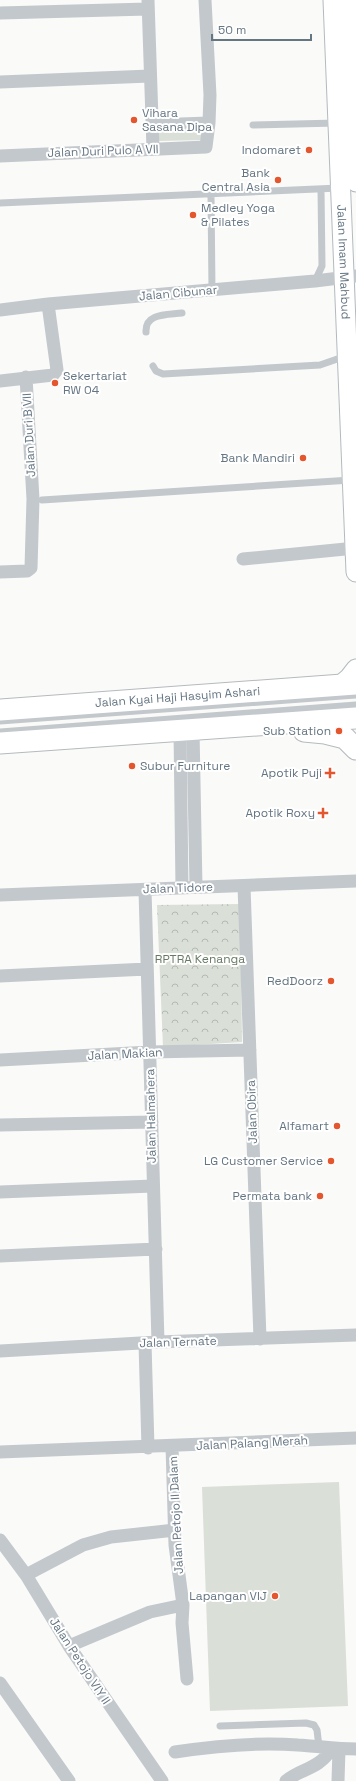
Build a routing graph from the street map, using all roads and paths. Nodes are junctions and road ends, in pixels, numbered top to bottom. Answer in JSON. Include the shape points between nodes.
{"nodes":[{"id":1,"x":204,"y":0,"type":"edge"},
{"id":2,"x":332,"y":0,"type":"edge"},
{"id":3,"x":348,"y":0,"type":"edge"},
{"id":4,"x":148,"y":4,"type":"edge"},
{"id":5,"x":0,"y":13,"type":"edge"},
{"id":6,"x":346,"y":19,"type":"edge"},
{"id":7,"x":150,"y":76,"type":"junction"},
{"id":8,"x":0,"y":82,"type":"edge"},
{"id":9,"x":209,"y":123,"type":"junction"},
{"id":10,"x":349,"y":123,"type":"edge"},
{"id":11,"x":152,"y":125,"type":"junction"},
{"id":12,"x":253,"y":125,"type":"dead end"},
{"id":13,"x":153,"y":149,"type":"junction"},
{"id":14,"x":0,"y":156,"type":"edge"},
{"id":15,"x":351,"y":186,"type":"edge"},
{"id":16,"x":320,"y":189,"type":"junction"},
{"id":17,"x":211,"y":194,"type":"junction"},
{"id":18,"x":0,"y":203,"type":"edge"},
{"id":19,"x":349,"y":277,"type":"edge"},
{"id":20,"x":315,"y":281,"type":"junction"},
{"id":21,"x":212,"y":290,"type":"junction"},
{"id":22,"x":48,"y":304,"type":"junction"},
{"id":23,"x":0,"y":310,"type":"edge"},
{"id":24,"x":182,"y":313,"type":"dead end"},
{"id":25,"x":146,"y":332,"type":"dead end"},
{"id":26,"x":346,"y":356,"type":"junction"},
{"id":27,"x":153,"y":366,"type":"dead end"},
{"id":28,"x":26,"y":378,"type":"junction"},
{"id":29,"x":0,"y":381,"type":"edge"},
{"id":30,"x":354,"y":480,"type":"edge"},
{"id":31,"x":42,"y":500,"type":"dead end"},
{"id":32,"x":355,"y":525,"type":"edge"},
{"id":33,"x":355,"y":548,"type":"edge"},
{"id":34,"x":244,"y":559,"type":"dead end"},
{"id":35,"x":0,"y":572,"type":"edge"},
{"id":36,"x":356,"y":572,"type":"edge"},
{"id":37,"x":356,"y":669,"type":"edge"},
{"id":38,"x":351,"y":688,"type":"edge"},
{"id":39,"x":356,"y":705,"type":"edge"},
{"id":40,"x":0,"y":710,"type":"edge"},
{"id":41,"x":356,"y":718,"type":"edge"},
{"id":42,"x":0,"y":722,"type":"edge"},
{"id":43,"x":244,"y":726,"type":"junction"},
{"id":44,"x":187,"y":729,"type":"junction"},
{"id":45,"x":0,"y":732,"type":"edge"},
{"id":46,"x":0,"y":743,"type":"edge"},
{"id":47,"x":356,"y":749,"type":"edge"},
{"id":48,"x":356,"y":881,"type":"edge"},
{"id":49,"x":244,"y":886,"type":"junction"},
{"id":50,"x":196,"y":887,"type":"junction"},
{"id":51,"x":182,"y":888,"type":"junction"},
{"id":52,"x":145,"y":890,"type":"junction"},
{"id":53,"x":0,"y":895,"type":"edge"},
{"id":54,"x":147,"y":969,"type":"junction"},
{"id":55,"x":0,"y":976,"type":"edge"},
{"id":56,"x":250,"y":1050,"type":"junction"},
{"id":57,"x":150,"y":1052,"type":"junction"},
{"id":58,"x":0,"y":1060,"type":"edge"},
{"id":59,"x":152,"y":1122,"type":"junction"},
{"id":60,"x":0,"y":1125,"type":"edge"},
{"id":61,"x":153,"y":1186,"type":"junction"},
{"id":62,"x":0,"y":1192,"type":"edge"},
{"id":63,"x":156,"y":1249,"type":"junction"},
{"id":64,"x":0,"y":1256,"type":"edge"},
{"id":65,"x":356,"y":1335,"type":"edge"},
{"id":66,"x":260,"y":1339,"type":"junction"},
{"id":67,"x":151,"y":1343,"type":"junction"},
{"id":68,"x":0,"y":1351,"type":"edge"},
{"id":69,"x":356,"y":1438,"type":"edge"},
{"id":70,"x":172,"y":1446,"type":"junction"},
{"id":71,"x":148,"y":1448,"type":"junction"},
{"id":72,"x":0,"y":1452,"type":"edge"},
{"id":73,"x":175,"y":1530,"type":"junction"},
{"id":74,"x":0,"y":1540,"type":"edge"},
{"id":75,"x":26,"y":1575,"type":"junction"},
{"id":76,"x":183,"y":1606,"type":"junction"},
{"id":77,"x":69,"y":1646,"type":"junction"},
{"id":78,"x":187,"y":1679,"type":"dead end"},
{"id":79,"x":0,"y":1683,"type":"edge"},
{"id":80,"x":220,"y":1726,"type":"dead end"},
{"id":81,"x":330,"y":1748,"type":"junction"},
{"id":82,"x":356,"y":1750,"type":"edge"},
{"id":83,"x":175,"y":1752,"type":"dead end"},
{"id":84,"x":69,"y":1781,"type":"edge"},
{"id":85,"x":162,"y":1781,"type":"edge"},
{"id":86,"x":286,"y":1781,"type":"edge"},
{"id":87,"x":338,"y":1781,"type":"edge"}],
"edges":[{"from":1,"to":9,"type":"street","via":[[210,95]]},
{"from":2,"to":6,"type":"main road","name":"Jalan Imam Mahbud"},
{"from":3,"to":6,"type":"main road","name":"Jalan Imam Mahbud"},
{"from":4,"to":5,"type":"street"},
{"from":4,"to":7,"type":"street"},
{"from":6,"to":10,"type":"main road","name":"Jalan Imam Mahbud"},
{"from":7,"to":8,"type":"street"},
{"from":7,"to":11,"type":"street"},
{"from":9,"to":11,"type":"street"},
{"from":9,"to":13,"type":"street","name":"Jalan Duri Pulo A VII","via":[[206,147]]},
{"from":10,"to":12,"type":"lane"},
{"from":10,"to":15,"type":"main road","name":"Jalan Imam Mahbud"},
{"from":11,"to":13,"type":"street"},
{"from":13,"to":14,"type":"street","name":"Jalan Duri Pulo A VII"},
{"from":15,"to":16,"type":"lane"},
{"from":15,"to":19,"type":"main road","name":"Jalan Imam Mahbud"},
{"from":16,"to":17,"type":"lane"},
{"from":16,"to":20,"type":"lane","via":[[322,266]]},
{"from":17,"to":18,"type":"lane"},
{"from":17,"to":21,"type":"lane"},
{"from":19,"to":20,"type":"street","name":"Jalan Cibunar"},
{"from":19,"to":26,"type":"main road","name":"Jalan Imam Mahbud"},
{"from":20,"to":21,"type":"street","name":"Jalan Cibunar"},
{"from":21,"to":22,"type":"street","name":"Jalan Cibunar"},
{"from":22,"to":23,"type":"street","name":"Jalan Cibunar"},
{"from":22,"to":28,"type":"street","name":"Jalan Duri B VII","via":[[56,370],[54,375],[47,377]]},
{"from":24,"to":25,"type":"lane","via":[[148,320]]},
{"from":26,"to":27,"type":"lane","via":[[320,365],[163,374],[156,371]]},
{"from":26,"to":30,"type":"main road","name":"Jalan Imam Mahbud"},
{"from":28,"to":29,"type":"street"},
{"from":28,"to":35,"type":"street","name":"Jalan Duri B VII","via":[[33,499],[31,568],[27,571]]},
{"from":30,"to":31,"type":"lane"},
{"from":30,"to":32,"type":"main road","name":"Jalan Imam Mahbud"},
{"from":32,"to":33,"type":"main road","name":"Jalan Imam Mahbud"},
{"from":33,"to":34,"type":"street"},
{"from":33,"to":36,"type":"main road","name":"Jalan Imam Mahbud"},
{"from":37,"to":38,"type":"main road","via":[[349,678]]},
{"from":38,"to":40,"type":"main road","name":"Jalan Kyai Haji Hasyim Ashari"},
{"from":38,"to":42,"type":"lane"},
{"from":39,"to":45,"type":"lane"},
{"from":41,"to":43,"type":"main road"},
{"from":43,"to":44,"type":"main road"},
{"from":43,"to":47,"type":"main road","via":[[325,733],[345,738]]},
{"from":44,"to":46,"type":"main road"},
{"from":44,"to":50,"type":"street"},
{"from":44,"to":51,"type":"street"},
{"from":48,"to":49,"type":"street","name":"Jalan Tidore"},
{"from":49,"to":50,"type":"street","name":"Jalan Tidore"},
{"from":49,"to":56,"type":"street","name":"Jalan Obira"},
{"from":50,"to":51,"type":"street","name":"Jalan Tidore"},
{"from":51,"to":52,"type":"street","name":"Jalan Tidore"},
{"from":52,"to":53,"type":"street","name":"Jalan Tidore"},
{"from":52,"to":54,"type":"street","name":"Jalan Halmahera"},
{"from":54,"to":55,"type":"street"},
{"from":54,"to":57,"type":"street","name":"Jalan Halmahera"},
{"from":56,"to":57,"type":"street","name":"Jalan Makian"},
{"from":56,"to":66,"type":"street","name":"Jalan Obira"},
{"from":57,"to":58,"type":"street","name":"Jalan Makian"},
{"from":57,"to":59,"type":"street","name":"Jalan Halmahera"},
{"from":59,"to":60,"type":"street"},
{"from":59,"to":61,"type":"street","name":"Jalan Halmahera"},
{"from":61,"to":62,"type":"street"},
{"from":61,"to":63,"type":"street","name":"Jalan Halmahera"},
{"from":63,"to":64,"type":"street"},
{"from":63,"to":67,"type":"street","name":"Jalan Halmahera"},
{"from":65,"to":66,"type":"street","name":"Jalan Ternate"},
{"from":66,"to":67,"type":"street","name":"Jalan Ternate"},
{"from":67,"to":68,"type":"street","name":"Jalan Ternate"},
{"from":67,"to":71,"type":"street"},
{"from":69,"to":70,"type":"street","name":"Jalan Palang Merah"},
{"from":70,"to":71,"type":"street","name":"Jalan Palang Merah"},
{"from":70,"to":73,"type":"street","name":"Jalan Petojo II Dalam"},
{"from":71,"to":72,"type":"street","name":"Jalan Palang Merah"},
{"from":73,"to":75,"type":"street","via":[[111,1537],[82,1545]]},
{"from":73,"to":76,"type":"street","name":"Jalan Petojo II Dalam"},
{"from":74,"to":75,"type":"street","name":"Jalan Petojo VIY II"},
{"from":75,"to":77,"type":"street","name":"Jalan Petojo VIY II"},
{"from":76,"to":77,"type":"street","via":[[150,1612]]},
{"from":76,"to":78,"type":"street","name":"Jalan Petojo II Dalam"},
{"from":77,"to":85,"type":"street","name":"Jalan Petojo VIY II"},
{"from":79,"to":84,"type":"street"},
{"from":80,"to":81,"type":"lane","via":[[306,1723],[314,1725]]},
{"from":81,"to":82,"type":"street"},
{"from":81,"to":83,"type":"street","via":[[296,1745],[215,1746]]},
{"from":81,"to":86,"type":"street","via":[[328,1754],[312,1768]]},
{"from":81,"to":87,"type":"street"}]}
